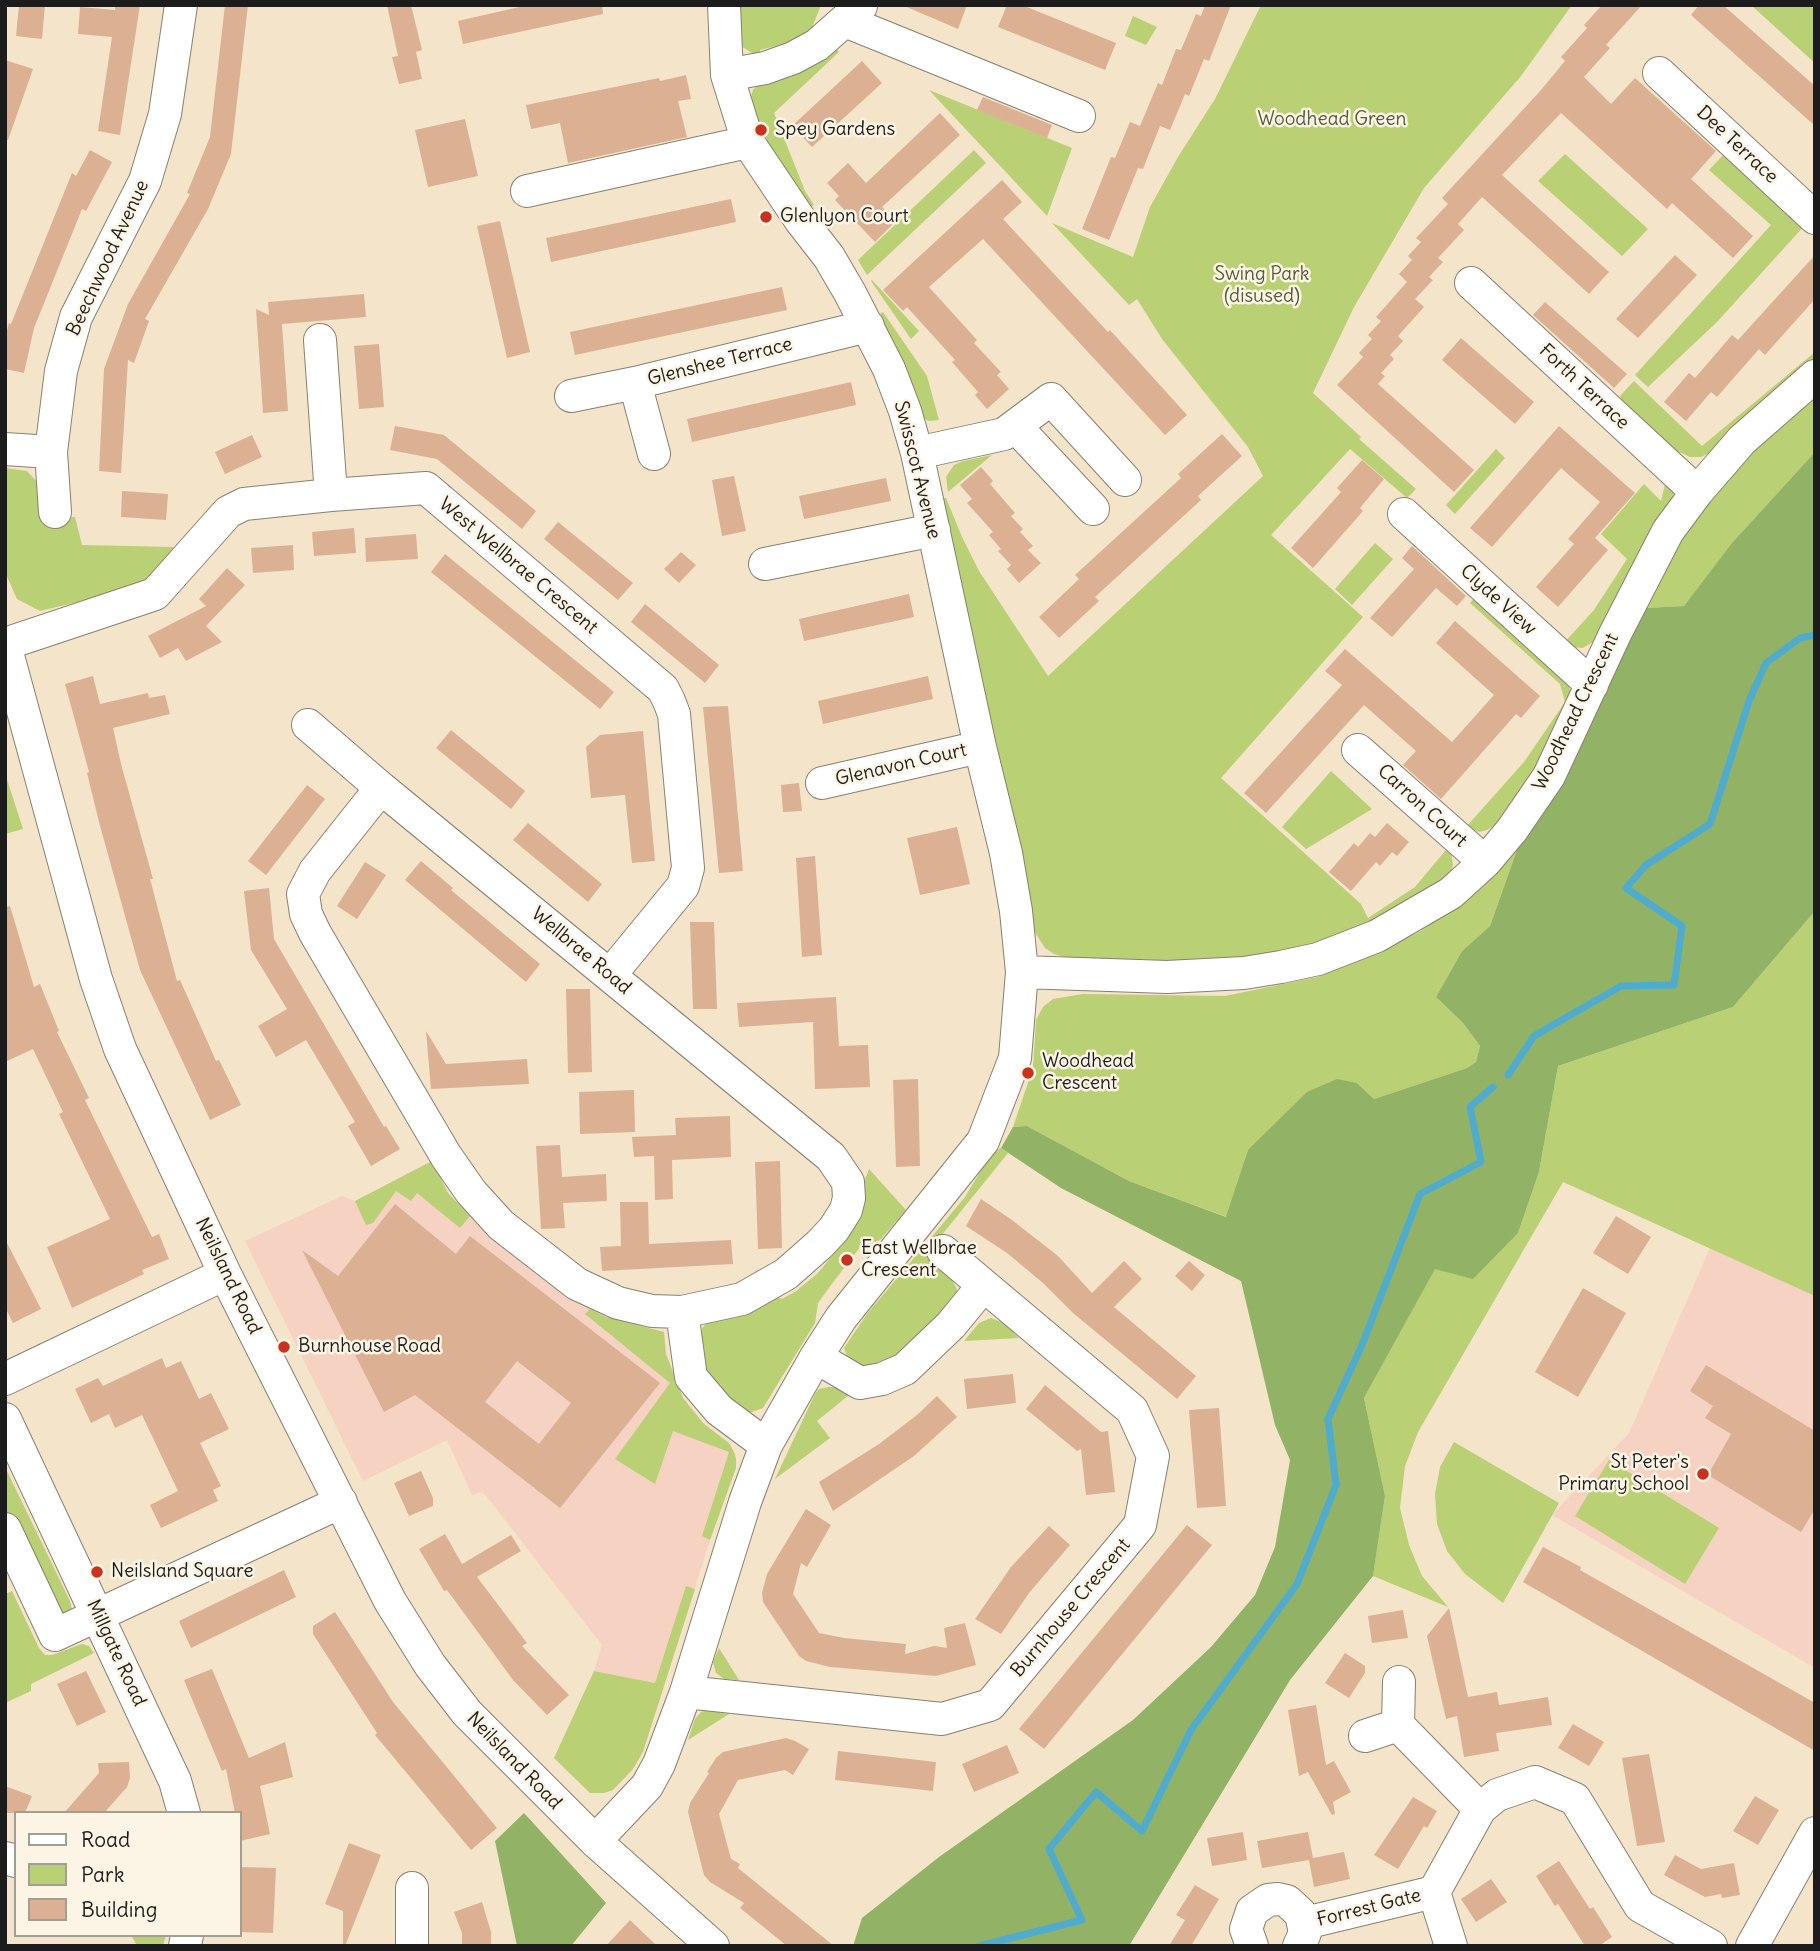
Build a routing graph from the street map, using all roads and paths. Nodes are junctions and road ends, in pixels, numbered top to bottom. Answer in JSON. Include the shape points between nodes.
{"nodes":[{"id":1,"x":181,"y":5,"type":"edge"},
{"id":2,"x":724,"y":5,"type":"edge"},
{"id":3,"x":854,"y":13,"type":"edge"},
{"id":4,"x":1659,"y":73,"type":"dead end"},
{"id":5,"x":727,"y":75,"type":"junction"},
{"id":6,"x":1079,"y":116,"type":"dead end"},
{"id":7,"x":748,"y":142,"type":"junction"},
{"id":8,"x":527,"y":191,"type":"dead end"},
{"id":9,"x":1815,"y":218,"type":"edge"},
{"id":10,"x":1471,"y":283,"type":"dead end"},
{"id":11,"x":868,"y":326,"type":"junction"},
{"id":12,"x":320,"y":341,"type":"dead end"},
{"id":13,"x":1815,"y":376,"type":"edge"},
{"id":14,"x":635,"y":383,"type":"junction"},
{"id":15,"x":571,"y":396,"type":"dead end"},
{"id":16,"x":1016,"y":427,"type":"junction"},
{"id":17,"x":5,"y":449,"type":"edge"},
{"id":18,"x":51,"y":452,"type":"junction"},
{"id":19,"x":917,"y":453,"type":"junction"},
{"id":20,"x":654,"y":454,"type":"dead end"},
{"id":21,"x":1125,"y":480,"type":"dead end"},
{"id":22,"x":1697,"y":492,"type":"junction"},
{"id":23,"x":331,"y":495,"type":"junction"},
{"id":24,"x":1093,"y":509,"type":"dead end"},
{"id":25,"x":55,"y":512,"type":"dead end"},
{"id":26,"x":1404,"y":514,"type":"dead end"},
{"id":27,"x":934,"y":530,"type":"junction"},
{"id":28,"x":765,"y":564,"type":"dead end"},
{"id":29,"x":5,"y":645,"type":"edge"},
{"id":30,"x":1592,"y":685,"type":"junction"},
{"id":31,"x":308,"y":725,"type":"dead end"},
{"id":32,"x":980,"y":747,"type":"junction"},
{"id":33,"x":1359,"y":750,"type":"dead end"},
{"id":34,"x":822,"y":783,"type":"dead end"},
{"id":35,"x":382,"y":788,"type":"junction"},
{"id":36,"x":1485,"y":862,"type":"junction"},
{"id":37,"x":1021,"y":972,"type":"junction"},
{"id":38,"x":610,"y":975,"type":"junction"},
{"id":39,"x":943,"y":1251,"type":"dead end"},
{"id":40,"x":225,"y":1274,"type":"junction"},
{"id":41,"x":983,"y":1286,"type":"junction"},
{"id":42,"x":681,"y":1312,"type":"junction"},
{"id":43,"x":816,"y":1357,"type":"junction"},
{"id":44,"x":5,"y":1379,"type":"edge"},
{"id":45,"x":5,"y":1419,"type":"edge"},
{"id":46,"x":766,"y":1445,"type":"junction"},
{"id":47,"x":341,"y":1502,"type":"junction"},
{"id":48,"x":5,"y":1529,"type":"edge"},
{"id":49,"x":99,"y":1616,"type":"junction"},
{"id":50,"x":1399,"y":1682,"type":"dead end"},
{"id":51,"x":686,"y":1692,"type":"junction"},
{"id":52,"x":1398,"y":1725,"type":"junction"},
{"id":53,"x":1365,"y":1736,"type":"dead end"},
{"id":54,"x":1480,"y":1810,"type":"junction"},
{"id":55,"x":183,"y":1811,"type":"edge"},
{"id":56,"x":1815,"y":1833,"type":"edge"},
{"id":57,"x":594,"y":1841,"type":"junction"},
{"id":58,"x":412,"y":1888,"type":"dead end"},
{"id":59,"x":1434,"y":1892,"type":"junction"},
{"id":60,"x":1302,"y":1934,"type":"edge"},
{"id":61,"x":412,"y":1946,"type":"edge"},
{"id":62,"x":713,"y":1946,"type":"edge"},
{"id":63,"x":1252,"y":1946,"type":"edge"},
{"id":64,"x":1451,"y":1946,"type":"edge"},
{"id":65,"x":1711,"y":1946,"type":"edge"},
{"id":66,"x":1752,"y":1946,"type":"edge"}],
"edges":[{"from":1,"to":18,"type":"street","name":"Beechwood Avenue","via":[[165,114],[145,181],[76,317],[61,371]]},
{"from":2,"to":5,"type":"street","name":"Swisscot Avenue"},
{"from":3,"to":5,"type":"street","via":[[817,45],[793,58]]},
{"from":3,"to":6,"type":"street"},
{"from":4,"to":9,"type":"street","name":"Dee Terrace"},
{"from":5,"to":7,"type":"street","name":"Swisscot Avenue"},
{"from":7,"to":8,"type":"street"},
{"from":7,"to":11,"type":"street","name":"Swisscot Avenue","via":[[829,257]]},
{"from":10,"to":22,"type":"street","name":"Forth Terrace"},
{"from":11,"to":14,"type":"street","name":"Glenshee Terrace"},
{"from":11,"to":19,"type":"street","name":"Swisscot Avenue","via":[[889,369]]},
{"from":12,"to":23,"type":"street"},
{"from":13,"to":22,"type":"street","name":"Woodhead Crescent","via":[[1742,439]]},
{"from":14,"to":15,"type":"street","name":"Glenshee Terrace"},
{"from":14,"to":20,"type":"street"},
{"from":16,"to":19,"type":"street","via":[[1004,434]]},
{"from":16,"to":21,"type":"street","via":[[1051,399]]},
{"from":16,"to":24,"type":"street"},
{"from":17,"to":18,"type":"street"},
{"from":18,"to":25,"type":"street","name":"Beechwood Avenue"},
{"from":19,"to":27,"type":"street","name":"Swisscot Avenue"},
{"from":22,"to":30,"type":"street","name":"Woodhead Crescent","via":[[1668,531]]},
{"from":23,"to":29,"type":"street","name":"West Wellbrae Crescent","via":[[244,504],[228,512],[155,594]]},
{"from":23,"to":38,"type":"street","name":"West Wellbrae Crescent","via":[[426,488],[663,689],[674,714],[688,868],[683,886]]},
{"from":26,"to":30,"type":"street","name":"Clyde View"},
{"from":27,"to":28,"type":"street"},
{"from":27,"to":32,"type":"street","name":"Swisscot Avenue"},
{"from":29,"to":40,"type":"street","name":"Neilsland Road","via":[[96,979],[120,1049]]},
{"from":30,"to":36,"type":"street","name":"Woodhead Crescent","via":[[1549,776]]},
{"from":31,"to":35,"type":"street","name":"Wellbrae Road"},
{"from":32,"to":34,"type":"street","name":"Glenavon Court"},
{"from":32,"to":37,"type":"street","name":"Swisscot Avenue","via":[[1006,853]]},
{"from":33,"to":36,"type":"street","name":"Carron Court"},
{"from":35,"to":38,"type":"street","name":"Wellbrae Road"},
{"from":35,"to":42,"type":"street","via":[[315,872],[303,894],[315,933],[446,1156],[501,1225],[577,1284],[618,1303]]},
{"from":36,"to":37,"type":"street","name":"Woodhead Crescent","via":[[1451,894],[1419,913],[1377,936],[1318,959],[1244,973],[1180,976]]},
{"from":37,"to":43,"type":"street","via":[[1015,1058],[984,1140],[841,1318]]},
{"from":38,"to":42,"type":"street","name":"Wellbrae Road","via":[[831,1157],[848,1182],[846,1210],[834,1229],[786,1274],[742,1299]]},
{"from":39,"to":41,"type":"street","name":"Burnhouse Crescent"},
{"from":40,"to":44,"type":"street"},
{"from":40,"to":47,"type":"street","name":"Neilsland Road"},
{"from":41,"to":43,"type":"street","via":[[951,1325],[905,1368],[882,1379],[860,1382]]},
{"from":41,"to":51,"type":"street","name":"Burnhouse Crescent","via":[[1132,1410],[1153,1456],[1140,1525],[990,1705],[942,1719]]},
{"from":42,"to":46,"type":"street","via":[[691,1377],[719,1410]]},
{"from":43,"to":46,"type":"street"},
{"from":45,"to":49,"type":"street","name":"Millgate Road"},
{"from":46,"to":51,"type":"street"},
{"from":47,"to":49,"type":"street"},
{"from":47,"to":57,"type":"street","name":"Neilsland Road","via":[[390,1601],[467,1713]]},
{"from":48,"to":49,"type":"street","via":[[55,1635]]},
{"from":49,"to":55,"type":"street","name":"Millgate Road","via":[[175,1781]]},
{"from":50,"to":52,"type":"street"},
{"from":51,"to":57,"type":"street","via":[[647,1786]]},
{"from":52,"to":53,"type":"street"},
{"from":52,"to":54,"type":"street"},
{"from":54,"to":59,"type":"street","name":"Forrest Gate"},
{"from":54,"to":65,"type":"street","name":"Forrest Gate","via":[[1497,1795],[1535,1782],[1575,1800],[1640,1906]]},
{"from":56,"to":66,"type":"street"},
{"from":57,"to":62,"type":"street","name":"Neilsland Road"},
{"from":58,"to":61,"type":"street"},
{"from":59,"to":60,"type":"street","name":"Forrest Gate"},
{"from":59,"to":64,"type":"street","name":"Forrest Gate"},
{"from":60,"to":63,"type":"street","name":"Forrest Gate","via":[[1301,1914],[1287,1901],[1268,1900],[1252,1911],[1248,1920]]}]}
